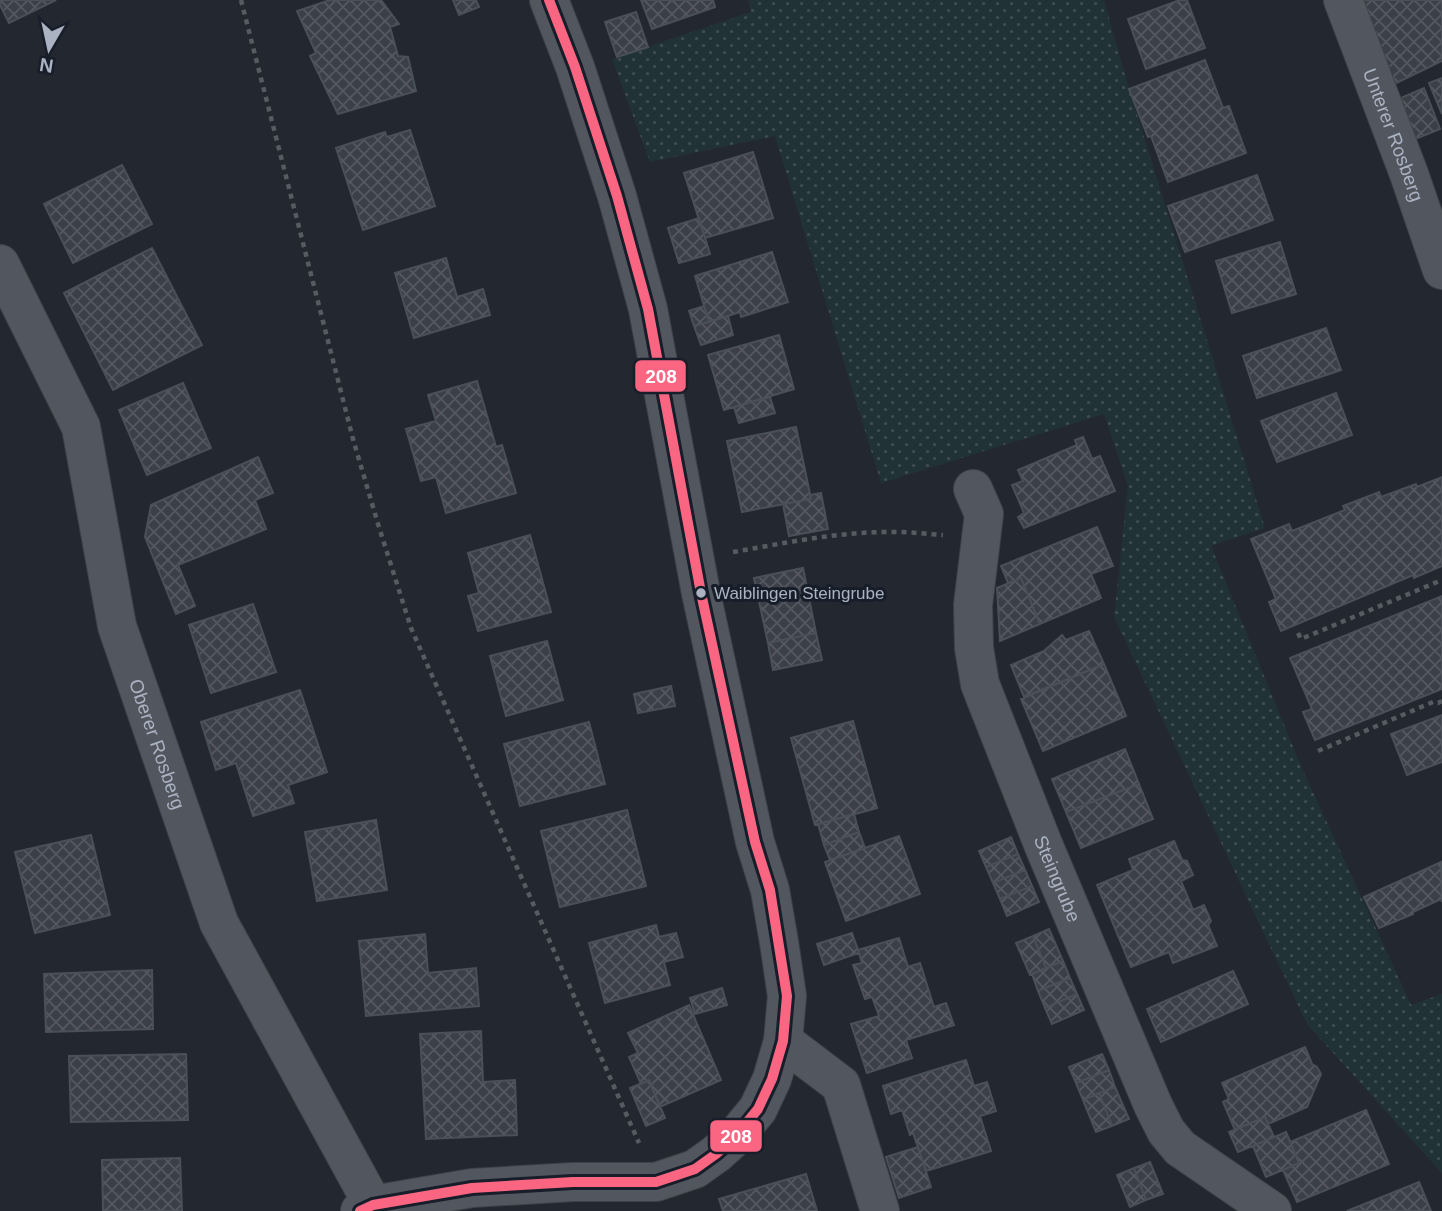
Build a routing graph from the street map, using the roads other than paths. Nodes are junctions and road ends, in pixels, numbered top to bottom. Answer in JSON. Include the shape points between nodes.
{"nodes":[{"id":1,"x":549,"y":0,"type":"edge"},
{"id":2,"x":1343,"y":0,"type":"edge"},
{"id":3,"x":0,"y":264,"type":"edge"},
{"id":4,"x":1442,"y":270,"type":"edge"},
{"id":5,"x":973,"y":489,"type":"dead end"},
{"id":6,"x":783,"y":1041,"type":"junction"},
{"id":7,"x":658,"y":1197,"type":"edge"},
{"id":8,"x":366,"y":1208,"type":"edge"},
{"id":9,"x":880,"y":1211,"type":"edge"},
{"id":10,"x":1272,"y":1211,"type":"edge"}],
"edges":[{"from":1,"to":6,"type":"street","via":[[617,196],[648,309],[701,593],[777,929],[787,996]]},
{"from":2,"to":4,"type":"street","name":"Unterer Rosberg"},
{"from":3,"to":8,"type":"street","name":"Oberer Rosberg","via":[[81,427],[117,626],[219,923]]},
{"from":5,"to":10,"type":"street","name":"Steingrube","via":[[984,514],[973,606],[980,684],[1043,844],[1166,1131],[1180,1149]]},
{"from":6,"to":7,"type":"street","via":[[758,1109],[716,1154]]},
{"from":6,"to":9,"type":"street","via":[[841,1085]]},
{"from":7,"to":8,"type":"street","via":[[573,1182],[472,1188]]}]}
